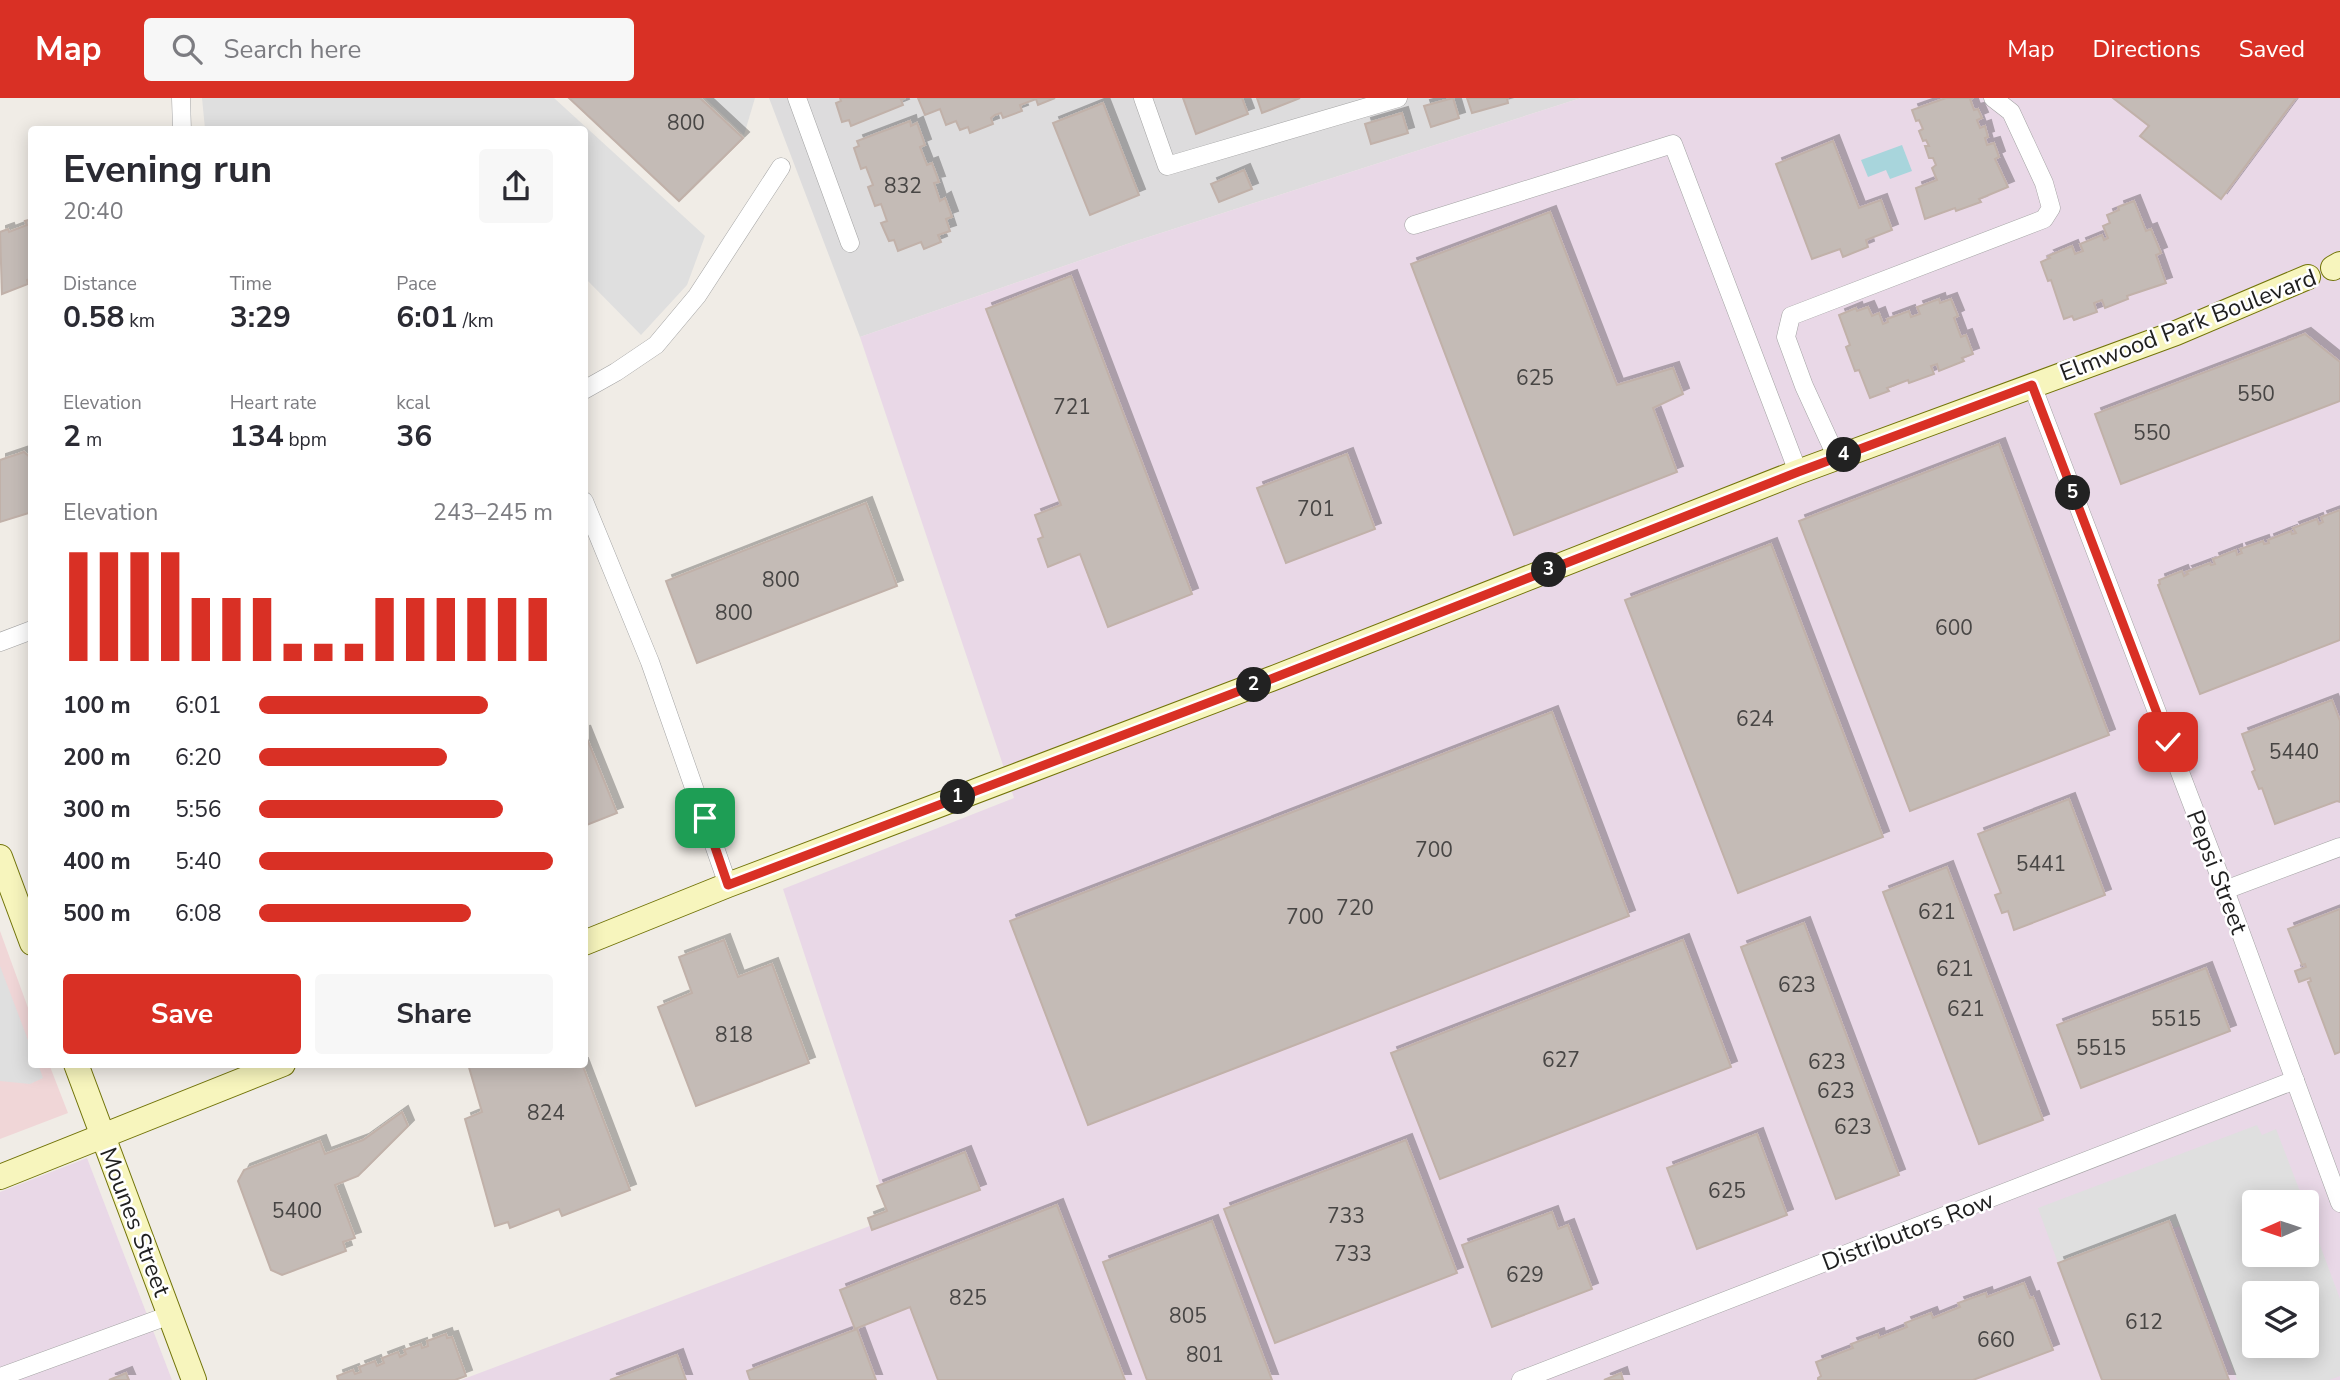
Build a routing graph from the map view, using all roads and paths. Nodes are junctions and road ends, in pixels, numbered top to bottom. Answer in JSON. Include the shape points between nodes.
{"nodes":[{"id":1,"x":181,"y":98,"type":"edge"},
{"id":2,"x":797,"y":98,"type":"edge"},
{"id":3,"x":1143,"y":98,"type":"edge"},
{"id":4,"x":1398,"y":98,"type":"edge"},
{"id":5,"x":1993,"y":98,"type":"edge"},
{"id":6,"x":182,"y":126,"type":"edge"},
{"id":7,"x":780,"y":167,"type":"dead end"},
{"id":8,"x":1414,"y":225,"type":"dead end"},
{"id":9,"x":850,"y":243,"type":"dead end"},
{"id":10,"x":2336,"y":266,"type":"edge"},
{"id":11,"x":2308,"y":277,"type":"joint"},
{"id":12,"x":2032,"y":385,"type":"junction"},
{"id":13,"x":588,"y":388,"type":"edge"},
{"id":14,"x":1837,"y":458,"type":"junction"},
{"id":15,"x":1798,"y":472,"type":"junction"},
{"id":16,"x":588,"y":511,"type":"edge"},
{"id":17,"x":28,"y":632,"type":"edge"},
{"id":18,"x":0,"y":642,"type":"edge"},
{"id":19,"x":2340,"y":847,"type":"edge"},
{"id":20,"x":0,"y":857,"type":"edge"},
{"id":21,"x":728,"y":885,"type":"junction"},
{"id":22,"x":2225,"y":891,"type":"junction"},
{"id":23,"x":28,"y":932,"type":"edge"},
{"id":24,"x":588,"y":941,"type":"edge"},
{"id":25,"x":77,"y":1068,"type":"edge"},
{"id":26,"x":273,"y":1068,"type":"edge"},
{"id":27,"x":2295,"y":1080,"type":"junction"},
{"id":28,"x":102,"y":1137,"type":"junction"},
{"id":29,"x":0,"y":1177,"type":"edge"},
{"id":30,"x":2340,"y":1203,"type":"edge"},
{"id":31,"x":170,"y":1315,"type":"junction"},
{"id":32,"x":0,"y":1377,"type":"edge"},
{"id":33,"x":194,"y":1380,"type":"edge"},
{"id":34,"x":1521,"y":1380,"type":"edge"}],
"edges":[{"from":1,"to":6,"type":"street"},
{"from":2,"to":9,"type":"street"},
{"from":3,"to":4,"type":"street","via":[[1167,166]]},
{"from":5,"to":14,"type":"street","via":[[2011,112],[2044,183],[2051,208],[2044,219],[1791,316],[1786,337]]},
{"from":7,"to":13,"type":"street","via":[[697,296],[656,345]]},
{"from":8,"to":15,"type":"street","via":[[1673,144]]},
{"from":10,"to":11,"type":"street","name":"Elmwood Park Boulevard"},
{"from":11,"to":12,"type":"street","name":"Elmwood Park Boulevard","via":[[2176,333]]},
{"from":12,"to":14,"type":"street","name":"Elmwood Park Boulevard"},
{"from":12,"to":22,"type":"street","name":"Pepsi Street"},
{"from":14,"to":15,"type":"street","name":"Elmwood Park Boulevard"},
{"from":15,"to":21,"type":"street","name":"Elmwood Park Boulevard"},
{"from":16,"to":21,"type":"street","via":[[650,662]]},
{"from":17,"to":18,"type":"street"},
{"from":19,"to":22,"type":"street"},
{"from":20,"to":23,"type":"street"},
{"from":21,"to":24,"type":"street","name":"Elmwood Park Boulevard"},
{"from":22,"to":27,"type":"street","name":"Pepsi Street"},
{"from":25,"to":28,"type":"street","name":"Mounes Street"},
{"from":26,"to":28,"type":"street"},
{"from":27,"to":30,"type":"street","name":"Pepsi Street"},
{"from":27,"to":34,"type":"street","name":"Distributors Row"},
{"from":28,"to":29,"type":"street"},
{"from":28,"to":31,"type":"street","name":"Mounes Street"},
{"from":31,"to":32,"type":"street"},
{"from":31,"to":33,"type":"street","name":"Mounes Street"}]}
